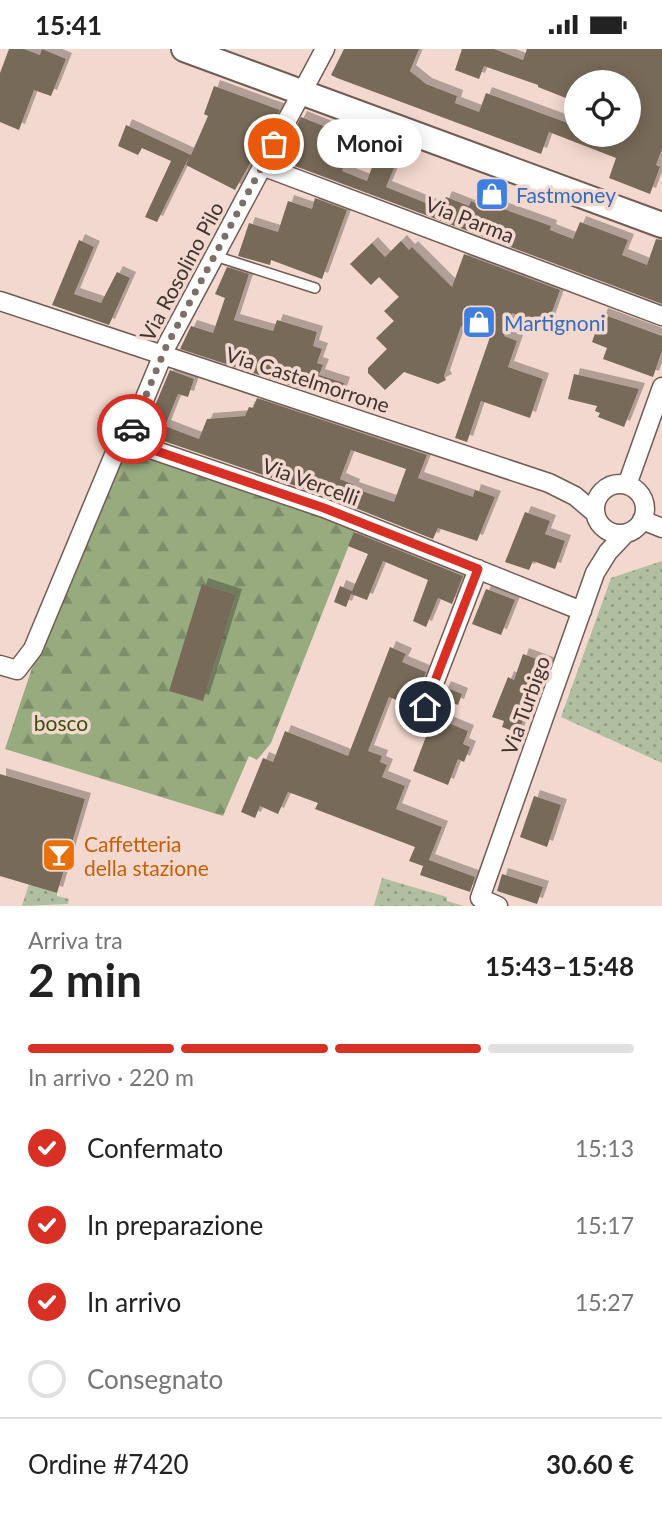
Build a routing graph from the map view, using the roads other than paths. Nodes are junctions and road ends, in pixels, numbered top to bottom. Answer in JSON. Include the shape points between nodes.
{"nodes":[{"id":1,"x":184,"y":49,"type":"edge"},
{"id":2,"x":325,"y":49,"type":"edge"},
{"id":3,"x":302,"y":92,"type":"junction"},
{"id":4,"x":262,"y":166,"type":"junction"},
{"id":5,"x":662,"y":225,"type":"edge"},
{"id":6,"x":215,"y":256,"type":"junction"},
{"id":7,"x":315,"y":288,"type":"dead end"},
{"id":8,"x":0,"y":301,"type":"edge"},
{"id":9,"x":662,"y":316,"type":"edge"},
{"id":10,"x":162,"y":355,"type":"junction"},
{"id":11,"x":662,"y":387,"type":"edge"},
{"id":12,"x":127,"y":441,"type":"junction"},
{"id":13,"x":627,"y":485,"type":"junction"},
{"id":14,"x":595,"y":513,"type":"junction"},
{"id":15,"x":642,"y":520,"type":"junction"},
{"id":16,"x":662,"y":528,"type":"edge"},
{"id":17,"x":625,"y":534,"type":"junction"},
{"id":18,"x":478,"y":569,"type":"junction"},
{"id":19,"x":582,"y":611,"type":"junction"},
{"id":20,"x":9,"y":667,"type":"edge"},
{"id":21,"x":425,"y":707,"type":"dead end"},
{"id":22,"x":498,"y":906,"type":"edge"}],
"edges":[{"from":1,"to":3,"type":"main road"},
{"from":2,"to":3,"type":"street","name":"Via Rosolino Pilo"},
{"from":3,"to":4,"type":"street","name":"Via Rosolino Pilo"},
{"from":3,"to":5,"type":"main road"},
{"from":4,"to":6,"type":"street","name":"Via Rosolino Pilo"},
{"from":4,"to":9,"type":"street","name":"Via Parma"},
{"from":6,"to":7,"type":"lane"},
{"from":6,"to":10,"type":"street","name":"Via Rosolino Pilo"},
{"from":8,"to":10,"type":"street","name":"Via Castelmorrone"},
{"from":10,"to":12,"type":"street","name":"Via Rosolino Pilo"},
{"from":10,"to":14,"type":"street","name":"Via Castelmorrone","via":[[549,483]]},
{"from":11,"to":13,"type":"street"},
{"from":12,"to":18,"type":"street","name":"Via Vercelli","via":[[324,508]]},
{"from":12,"to":20,"type":"street","name":"Via Rosolino Pilo","via":[[114,455],[33,649]]},
{"from":13,"to":14,"type":"street","via":[[603,490]]},
{"from":13,"to":15,"type":"street","via":[[644,503]]},
{"from":14,"to":17,"type":"street","via":[[609,532]]},
{"from":15,"to":16,"type":"street"},
{"from":15,"to":17,"type":"street"},
{"from":17,"to":19,"type":"street","name":"Via Turbigo","via":[[601,562]]},
{"from":18,"to":19,"type":"street","name":"Via Vercelli"},
{"from":18,"to":21,"type":"street"},
{"from":19,"to":22,"type":"street","name":"Via Turbigo","via":[[480,898]]}]}
